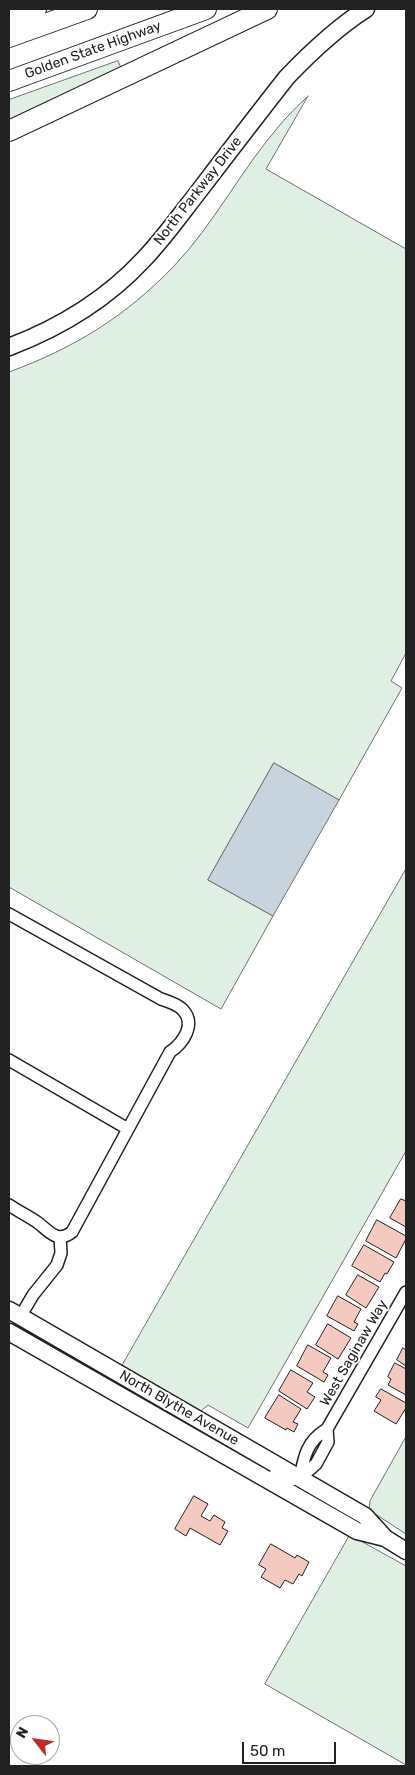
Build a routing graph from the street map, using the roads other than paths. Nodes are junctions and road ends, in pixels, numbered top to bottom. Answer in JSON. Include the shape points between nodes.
{"nodes":[{"id":1,"x":36,"y":9,"type":"edge"},
{"id":2,"x":86,"y":9,"type":"edge"},
{"id":3,"x":206,"y":9,"type":"edge"},
{"id":4,"x":268,"y":9,"type":"edge"},
{"id":5,"x":366,"y":9,"type":"edge"},
{"id":6,"x":9,"y":19,"type":"edge"},
{"id":7,"x":9,"y":37,"type":"edge"},
{"id":8,"x":9,"y":81,"type":"edge"},
{"id":9,"x":9,"y":131,"type":"edge"},
{"id":10,"x":9,"y":347,"type":"edge"},
{"id":11,"x":9,"y":914,"type":"edge"},
{"id":12,"x":9,"y":1060,"type":"edge"},
{"id":13,"x":128,"y":1129,"type":"junction"},
{"id":14,"x":9,"y":1205,"type":"edge"},
{"id":15,"x":60,"y":1237,"type":"junction"},
{"id":16,"x":406,"y":1292,"type":"edge"},
{"id":17,"x":14,"y":1314,"type":"edge"},
{"id":18,"x":9,"y":1332,"type":"edge"},
{"id":19,"x":58,"y":1339,"type":"junction"},
{"id":20,"x":49,"y":1355,"type":"junction"},
{"id":21,"x":190,"y":1436,"type":"junction"},
{"id":22,"x":300,"y":1478,"type":"junction"},
{"id":23,"x":385,"y":1538,"type":"junction"},
{"id":24,"x":406,"y":1551,"type":"edge"}],
"edges":[{"from":1,"to":6,"type":"highway"},
{"from":2,"to":7,"type":"highway"},
{"from":3,"to":8,"type":"highway","name":"Golden State Highway"},
{"from":4,"to":9,"type":"highway"},
{"from":5,"to":10,"type":"street","name":"North Parkway Drive","via":[[308,54],[287,77],[144,260],[120,282],[70,318]]},
{"from":11,"to":13,"type":"street","via":[[182,1008],[188,1018],[186,1036],[170,1052]]},
{"from":12,"to":13,"type":"street"},
{"from":13,"to":15,"type":"street","via":[[72,1232]]},
{"from":14,"to":15,"type":"street","via":[[50,1235]]},
{"from":15,"to":17,"type":"street","via":[[61,1253],[57,1265]]},
{"from":16,"to":22,"type":"street","name":"West Saginaw Way","via":[[328,1429],[316,1436],[304,1456]]},
{"from":17,"to":19,"type":"street","name":"North Blythe Avenue"},
{"from":18,"to":20,"type":"street","name":"North Blythe Avenue"},
{"from":19,"to":20,"type":"street"},
{"from":19,"to":22,"type":"street","name":"North Blythe Avenue"},
{"from":20,"to":21,"type":"street","name":"North Blythe Avenue"},
{"from":21,"to":22,"type":"street","name":"North Blythe Avenue","via":[[204,1436],[282,1482]]},
{"from":21,"to":23,"type":"street","name":"North Blythe Avenue","via":[[357,1532]]},
{"from":22,"to":23,"type":"street","name":"North Blythe Avenue","via":[[365,1516]]},
{"from":23,"to":24,"type":"street","name":"North Blythe Avenue"}]}
